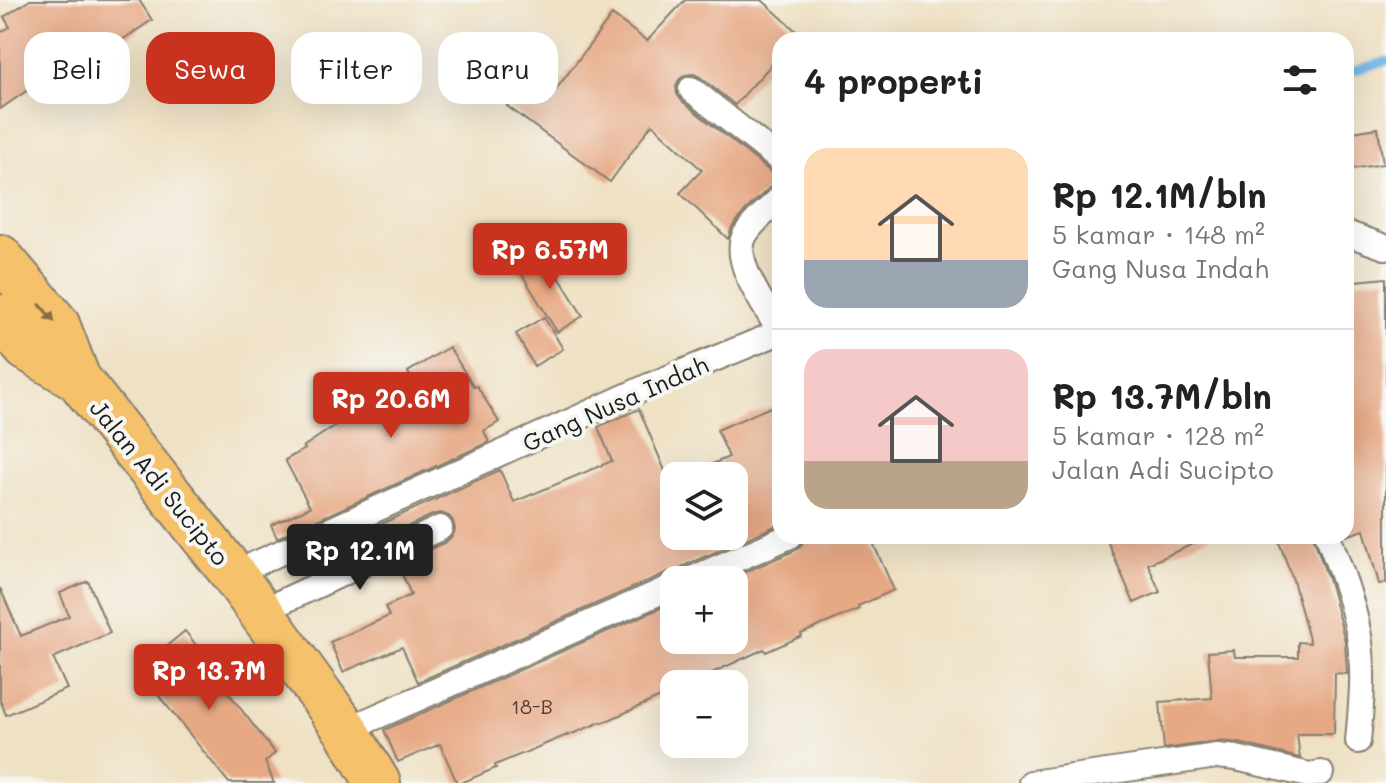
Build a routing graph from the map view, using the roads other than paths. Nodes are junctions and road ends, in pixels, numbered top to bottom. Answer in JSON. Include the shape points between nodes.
{"nodes":[{"id":1,"x":691,"y":89,"type":"dead end"},
{"id":2,"x":772,"y":154,"type":"edge"},
{"id":3,"x":772,"y":206,"type":"edge"},
{"id":4,"x":1354,"y":236,"type":"edge"},
{"id":5,"x":1385,"y":247,"type":"edge"},
{"id":6,"x":0,"y":257,"type":"edge"},
{"id":7,"x":0,"y":317,"type":"edge"},
{"id":8,"x":772,"y":318,"type":"edge"},
{"id":9,"x":772,"y":335,"type":"edge"},
{"id":10,"x":78,"y":379,"type":"junction"},
{"id":11,"x":440,"y":528,"type":"dead end"},
{"id":12,"x":772,"y":544,"type":"edge"},
{"id":13,"x":1331,"y":544,"type":"edge"},
{"id":14,"x":721,"y":566,"type":"edge"},
{"id":15,"x":233,"y":574,"type":"junction"},
{"id":16,"x":660,"y":592,"type":"edge"},
{"id":17,"x":260,"y":612,"type":"junction"},
{"id":18,"x":361,"y":723,"type":"junction"},
{"id":19,"x":1358,"y":741,"type":"dead end"},
{"id":20,"x":1321,"y":773,"type":"dead end"},
{"id":21,"x":378,"y":783,"type":"edge"},
{"id":22,"x":1031,"y":783,"type":"edge"}],
"edges":[{"from":1,"to":2,"type":"street"},
{"from":3,"to":8,"type":"street","via":[[745,234],[741,247],[747,275]]},
{"from":4,"to":5,"type":"street"},
{"from":6,"to":10,"type":"highway","name":"Jalan Adi Sucipto","one_way":true,"via":[[57,324]]},
{"from":7,"to":10,"type":"highway","name":"Jalan Adi Sucipto","via":[[26,348]]},
{"from":9,"to":15,"type":"street","name":"Gang Nusa Indah"},
{"from":10,"to":15,"type":"highway","name":"Jalan Adi Sucipto"},
{"from":11,"to":17,"type":"street"},
{"from":12,"to":14,"type":"street"},
{"from":13,"to":19,"type":"street","via":[[1359,638]]},
{"from":15,"to":17,"type":"highway","name":"Jalan Adi Sucipto"},
{"from":16,"to":18,"type":"street"},
{"from":17,"to":18,"type":"highway","name":"Jalan Adi Sucipto"},
{"from":18,"to":21,"type":"highway","name":"Jalan Adi Sucipto"},
{"from":20,"to":22,"type":"street","via":[[1217,756]]}]}
